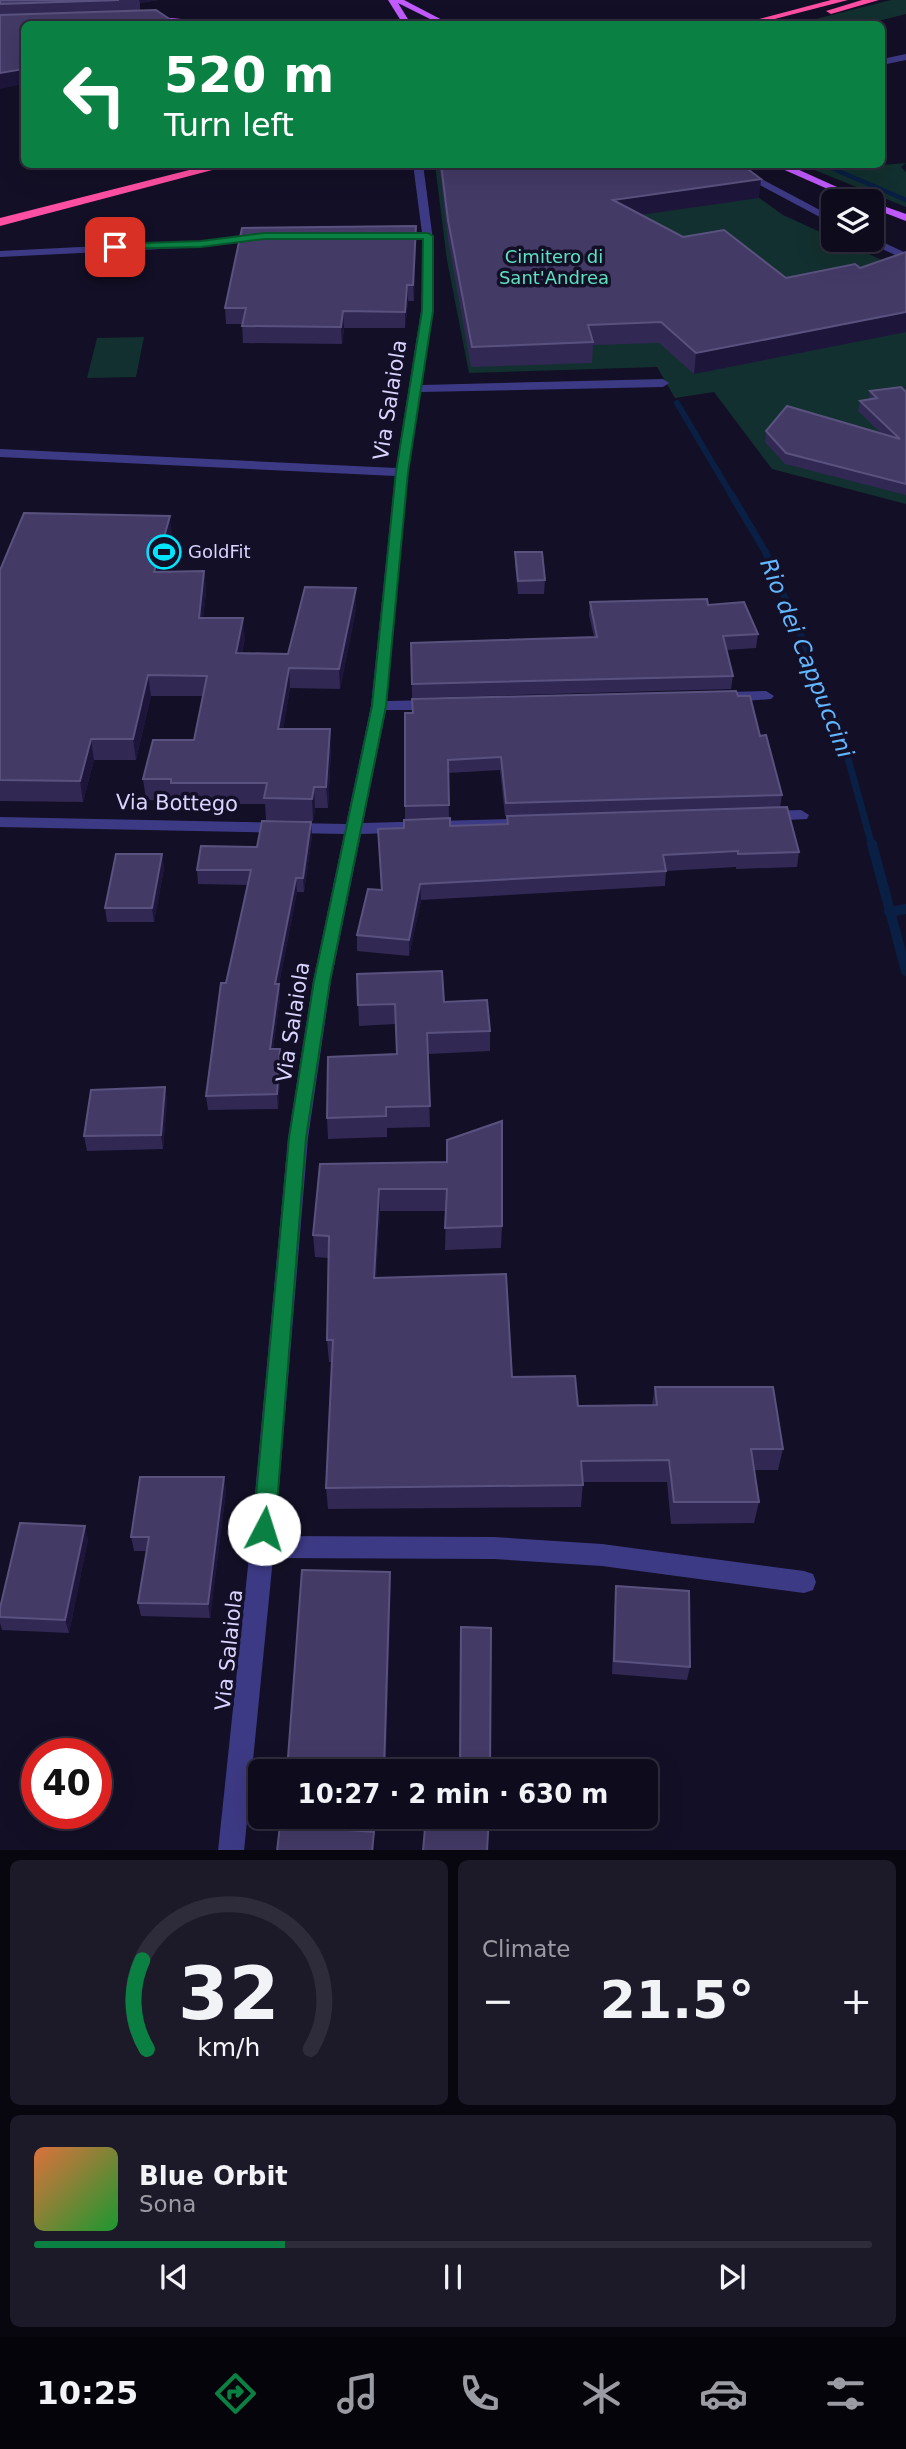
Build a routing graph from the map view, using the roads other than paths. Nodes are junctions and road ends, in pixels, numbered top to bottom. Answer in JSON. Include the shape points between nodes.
{"nodes":[{"id":1,"x":392,"y":0,"type":"edge"},
{"id":2,"x":398,"y":0,"type":"edge"},
{"id":3,"x":843,"y":0,"type":"edge"},
{"id":4,"x":874,"y":0,"type":"edge"},
{"id":5,"x":137,"y":19,"type":"edge"},
{"id":6,"x":164,"y":21,"type":"edge"},
{"id":7,"x":405,"y":21,"type":"edge"},
{"id":8,"x":440,"y":21,"type":"edge"},
{"id":9,"x":757,"y":21,"type":"edge"},
{"id":10,"x":790,"y":21,"type":"edge"},
{"id":11,"x":906,"y":57,"type":"edge"},
{"id":12,"x":885,"y":61,"type":"edge"},
{"id":13,"x":175,"y":168,"type":"edge"},
{"id":14,"x":213,"y":168,"type":"edge"},
{"id":15,"x":418,"y":168,"type":"edge"},
{"id":16,"x":733,"y":168,"type":"edge"},
{"id":17,"x":785,"y":168,"type":"edge"},
{"id":18,"x":835,"y":189,"type":"edge"},
{"id":19,"x":884,"y":210,"type":"edge"},
{"id":20,"x":0,"y":212,"type":"edge"},
{"id":21,"x":821,"y":215,"type":"edge"},
{"id":22,"x":906,"y":218,"type":"edge"},
{"id":23,"x":0,"y":222,"type":"edge"},
{"id":24,"x":278,"y":236,"type":"edge"},
{"id":25,"x":884,"y":246,"type":"edge"},
{"id":26,"x":0,"y":254,"type":"edge"},
{"id":27,"x":906,"y":257,"type":"edge"},
{"id":28,"x":663,"y":383,"type":"dead end"},
{"id":29,"x":414,"y":389,"type":"junction"},
{"id":30,"x":0,"y":453,"type":"edge"},
{"id":31,"x":402,"y":472,"type":"junction"},
{"id":32,"x":766,"y":696,"type":"dead end"},
{"id":33,"x":711,"y":698,"type":"edge"},
{"id":34,"x":448,"y":705,"type":"edge"},
{"id":35,"x":379,"y":706,"type":"junction"},
{"id":36,"x":801,"y":815,"type":"dead end"},
{"id":37,"x":747,"y":817,"type":"edge"},
{"id":38,"x":0,"y":822,"type":"edge"},
{"id":39,"x":529,"y":823,"type":"edge"},
{"id":40,"x":353,"y":828,"type":"junction"},
{"id":41,"x":262,"y":1547,"type":"junction"},
{"id":42,"x":804,"y":1582,"type":"dead end"},
{"id":43,"x":231,"y":1850,"type":"edge"}],
"edges":[{"from":1,"to":7,"type":"main road"},
{"from":2,"to":8,"type":"main road"},
{"from":3,"to":9,"type":"highway"},
{"from":4,"to":10,"type":"highway"},
{"from":5,"to":6,"type":"main road"},
{"from":11,"to":12,"type":"street"},
{"from":13,"to":20,"type":"highway"},
{"from":14,"to":23,"type":"highway"},
{"from":15,"to":29,"type":"street","name":"Via Salaiola","via":[[427,311]]},
{"from":16,"to":21,"type":"street"},
{"from":17,"to":18,"type":"main road"},
{"from":19,"to":22,"type":"main road"},
{"from":24,"to":26,"type":"street"},
{"from":25,"to":27,"type":"street"},
{"from":28,"to":29,"type":"street"},
{"from":29,"to":31,"type":"street","name":"Via Salaiola"},
{"from":30,"to":31,"type":"street"},
{"from":31,"to":35,"type":"street","name":"Via Salaiola"},
{"from":32,"to":33,"type":"street"},
{"from":34,"to":35,"type":"street"},
{"from":35,"to":40,"type":"street","name":"Via Salaiola"},
{"from":36,"to":37,"type":"street"},
{"from":38,"to":40,"type":"street","name":"Via Bottego"},
{"from":39,"to":40,"type":"street","name":"Via Bottego"},
{"from":40,"to":41,"type":"street","name":"Via Salaiola","via":[[322,981],[298,1138]]},
{"from":41,"to":42,"type":"street","via":[[508,1549],[602,1555]]},
{"from":41,"to":43,"type":"street","name":"Via Salaiola"}]}
